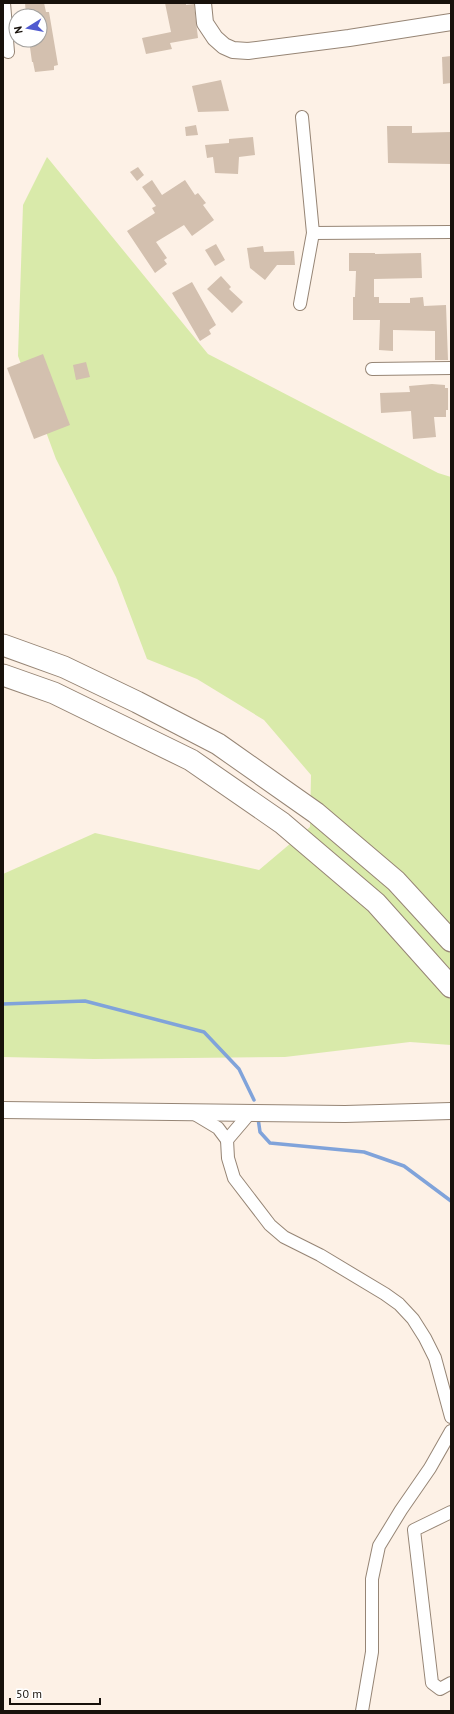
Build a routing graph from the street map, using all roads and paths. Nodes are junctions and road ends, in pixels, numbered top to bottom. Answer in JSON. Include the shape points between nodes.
{"nodes":[{"id":1,"x":4,"y":3,"type":"edge"},
{"id":2,"x":203,"y":3,"type":"edge"},
{"id":3,"x":451,"y":22,"type":"edge"},
{"id":4,"x":8,"y":52,"type":"dead end"},
{"id":5,"x":302,"y":117,"type":"dead end"},
{"id":6,"x":451,"y":232,"type":"edge"},
{"id":7,"x":313,"y":233,"type":"junction"},
{"id":8,"x":300,"y":304,"type":"dead end"},
{"id":9,"x":451,"y":368,"type":"edge"},
{"id":10,"x":372,"y":369,"type":"dead end"},
{"id":11,"x":3,"y":645,"type":"edge"},
{"id":12,"x":3,"y":675,"type":"edge"},
{"id":13,"x":451,"y":941,"type":"edge"},
{"id":14,"x":451,"y":987,"type":"edge"},
{"id":15,"x":3,"y":1110,"type":"edge"},
{"id":16,"x":451,"y":1111,"type":"edge"},
{"id":17,"x":193,"y":1113,"type":"junction"},
{"id":18,"x":250,"y":1113,"type":"junction"},
{"id":19,"x":227,"y":1140,"type":"junction"},
{"id":20,"x":451,"y":1417,"type":"edge"},
{"id":21,"x":451,"y":1430,"type":"edge"},
{"id":22,"x":451,"y":1512,"type":"edge"},
{"id":23,"x":451,"y":1683,"type":"edge"},
{"id":24,"x":362,"y":1711,"type":"edge"}],
"edges":[{"from":1,"to":4,"type":"street"},
{"from":2,"to":3,"type":"street","via":[[205,23],[215,38],[233,50],[248,51]]},
{"from":5,"to":7,"type":"street"},
{"from":6,"to":7,"type":"street"},
{"from":7,"to":8,"type":"street"},
{"from":9,"to":10,"type":"street"},
{"from":11,"to":13,"type":"highway","via":[[64,667],[218,744],[316,813],[373,861],[396,881]]},
{"from":12,"to":14,"type":"highway","via":[[54,693],[190,760],[282,823],[376,903]]},
{"from":15,"to":17,"type":"street"},
{"from":16,"to":18,"type":"street"},
{"from":17,"to":18,"type":"street"},
{"from":17,"to":19,"type":"street","via":[[218,1128]]},
{"from":18,"to":19,"type":"street"},
{"from":19,"to":20,"type":"street","via":[[228,1158],[234,1178],[270,1225],[284,1237],[320,1255],[385,1294],[413,1319],[435,1358]]},
{"from":21,"to":24,"type":"street","via":[[430,1468],[379,1546],[372,1579],[372,1652]]},
{"from":22,"to":23,"type":"street","via":[[414,1530],[432,1683],[440,1689]]}]}
